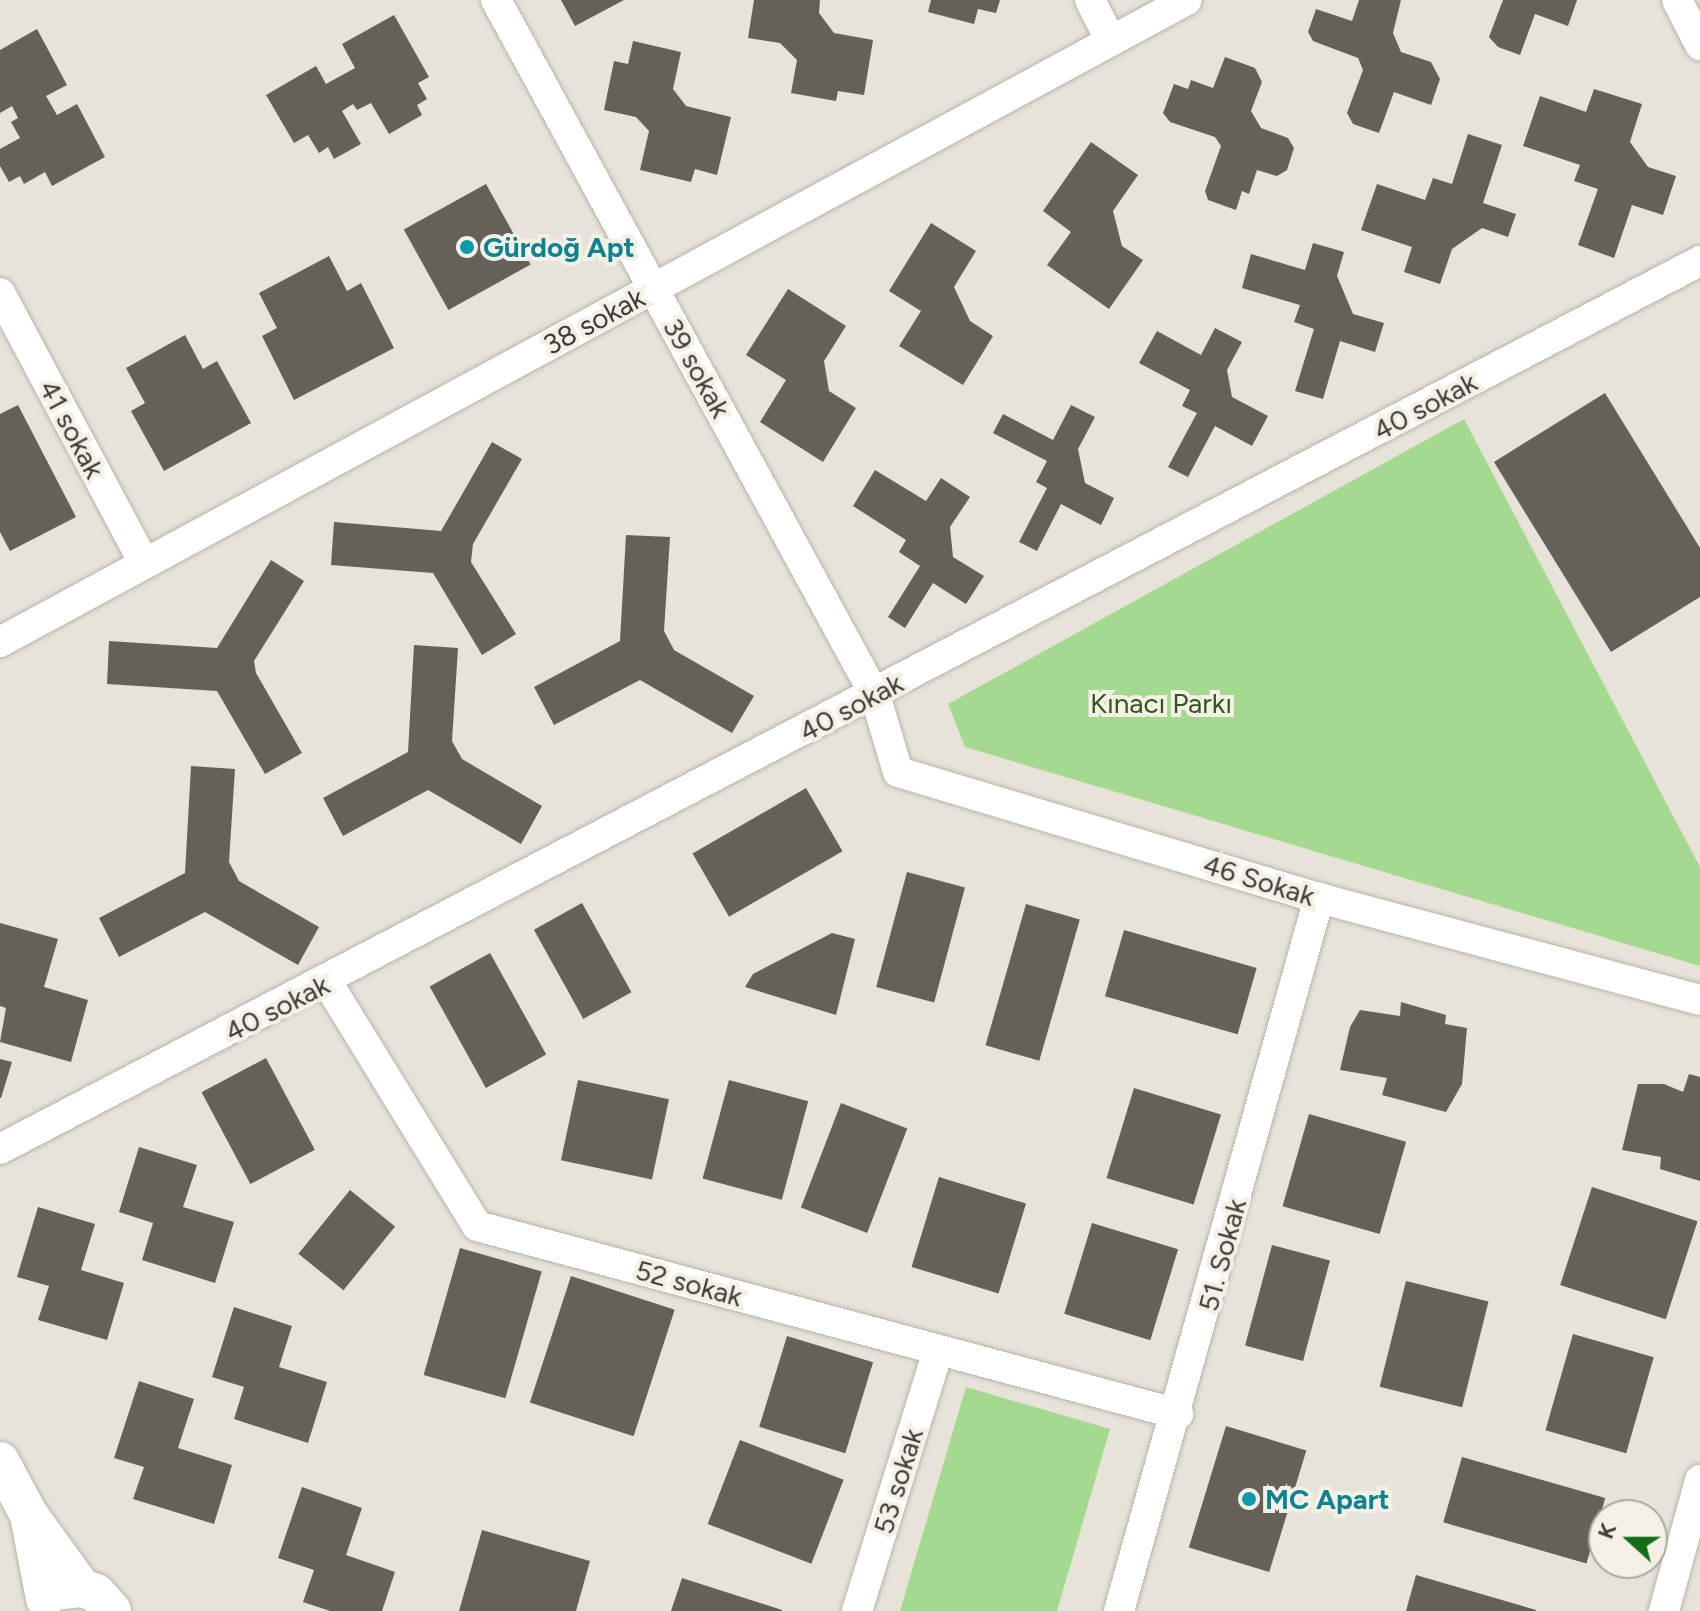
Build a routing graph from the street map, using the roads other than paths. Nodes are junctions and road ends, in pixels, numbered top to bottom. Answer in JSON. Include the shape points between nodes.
{"nodes":[{"id":1,"x":496,"y":0,"type":"edge"},
{"id":2,"x":1090,"y":0,"type":"edge"},
{"id":3,"x":1187,"y":0,"type":"edge"},
{"id":4,"x":1677,"y":0,"type":"edge"},
{"id":5,"x":1111,"y":41,"type":"junction"},
{"id":6,"x":1700,"y":45,"type":"edge"},
{"id":7,"x":1700,"y":261,"type":"edge"},
{"id":8,"x":654,"y":289,"type":"junction"},
{"id":9,"x":0,"y":293,"type":"edge"},
{"id":10,"x":145,"y":564,"type":"junction"},
{"id":11,"x":0,"y":642,"type":"edge"},
{"id":12,"x":875,"y":695,"type":"junction"},
{"id":13,"x":1319,"y":898,"type":"junction"},
{"id":14,"x":327,"y":982,"type":"junction"},
{"id":15,"x":1700,"y":1000,"type":"edge"},
{"id":16,"x":0,"y":1149,"type":"edge"},
{"id":17,"x":938,"y":1351,"type":"junction"},
{"id":18,"x":1178,"y":1414,"type":"junction"},
{"id":19,"x":0,"y":1461,"type":"edge"},
{"id":20,"x":1700,"y":1480,"type":"edge"},
{"id":21,"x":29,"y":1515,"type":"junction"},
{"id":22,"x":1689,"y":1562,"type":"edge"},
{"id":23,"x":82,"y":1588,"type":"junction"},
{"id":24,"x":41,"y":1605,"type":"edge"},
{"id":25,"x":112,"y":1611,"type":"edge"},
{"id":26,"x":857,"y":1611,"type":"edge"},
{"id":27,"x":1119,"y":1611,"type":"edge"},
{"id":28,"x":1664,"y":1611,"type":"edge"}],
"edges":[{"from":1,"to":8,"type":"street","name":"39 sokak"},
{"from":2,"to":5,"type":"street"},
{"from":3,"to":5,"type":"street","name":"38 sokak"},
{"from":4,"to":6,"type":"street"},
{"from":5,"to":8,"type":"street","name":"38 sokak"},
{"from":7,"to":12,"type":"street","name":"40 sokak"},
{"from":8,"to":10,"type":"street","name":"38 sokak"},
{"from":8,"to":12,"type":"street","name":"39 sokak"},
{"from":9,"to":10,"type":"street","name":"41 sokak"},
{"from":10,"to":11,"type":"street","name":"38 sokak"},
{"from":12,"to":13,"type":"street","name":"46 Sokak","via":[[898,772]]},
{"from":12,"to":14,"type":"street","name":"40 sokak"},
{"from":13,"to":15,"type":"street","name":"46 Sokak"},
{"from":13,"to":18,"type":"street","name":"51. Sokak"},
{"from":14,"to":16,"type":"street","name":"40 sokak"},
{"from":14,"to":17,"type":"street","name":"52 sokak","via":[[477,1226]]},
{"from":17,"to":18,"type":"street","name":"52 sokak"},
{"from":17,"to":26,"type":"street","name":"53 sokak"},
{"from":18,"to":27,"type":"street","name":"51. Sokak"},
{"from":19,"to":21,"type":"street"},
{"from":20,"to":22,"type":"street"},
{"from":21,"to":23,"type":"street"},
{"from":21,"to":24,"type":"street"},
{"from":22,"to":28,"type":"street"},
{"from":23,"to":24,"type":"street","via":[[69,1588]]},
{"from":23,"to":25,"type":"street","via":[[96,1593]]}]}
